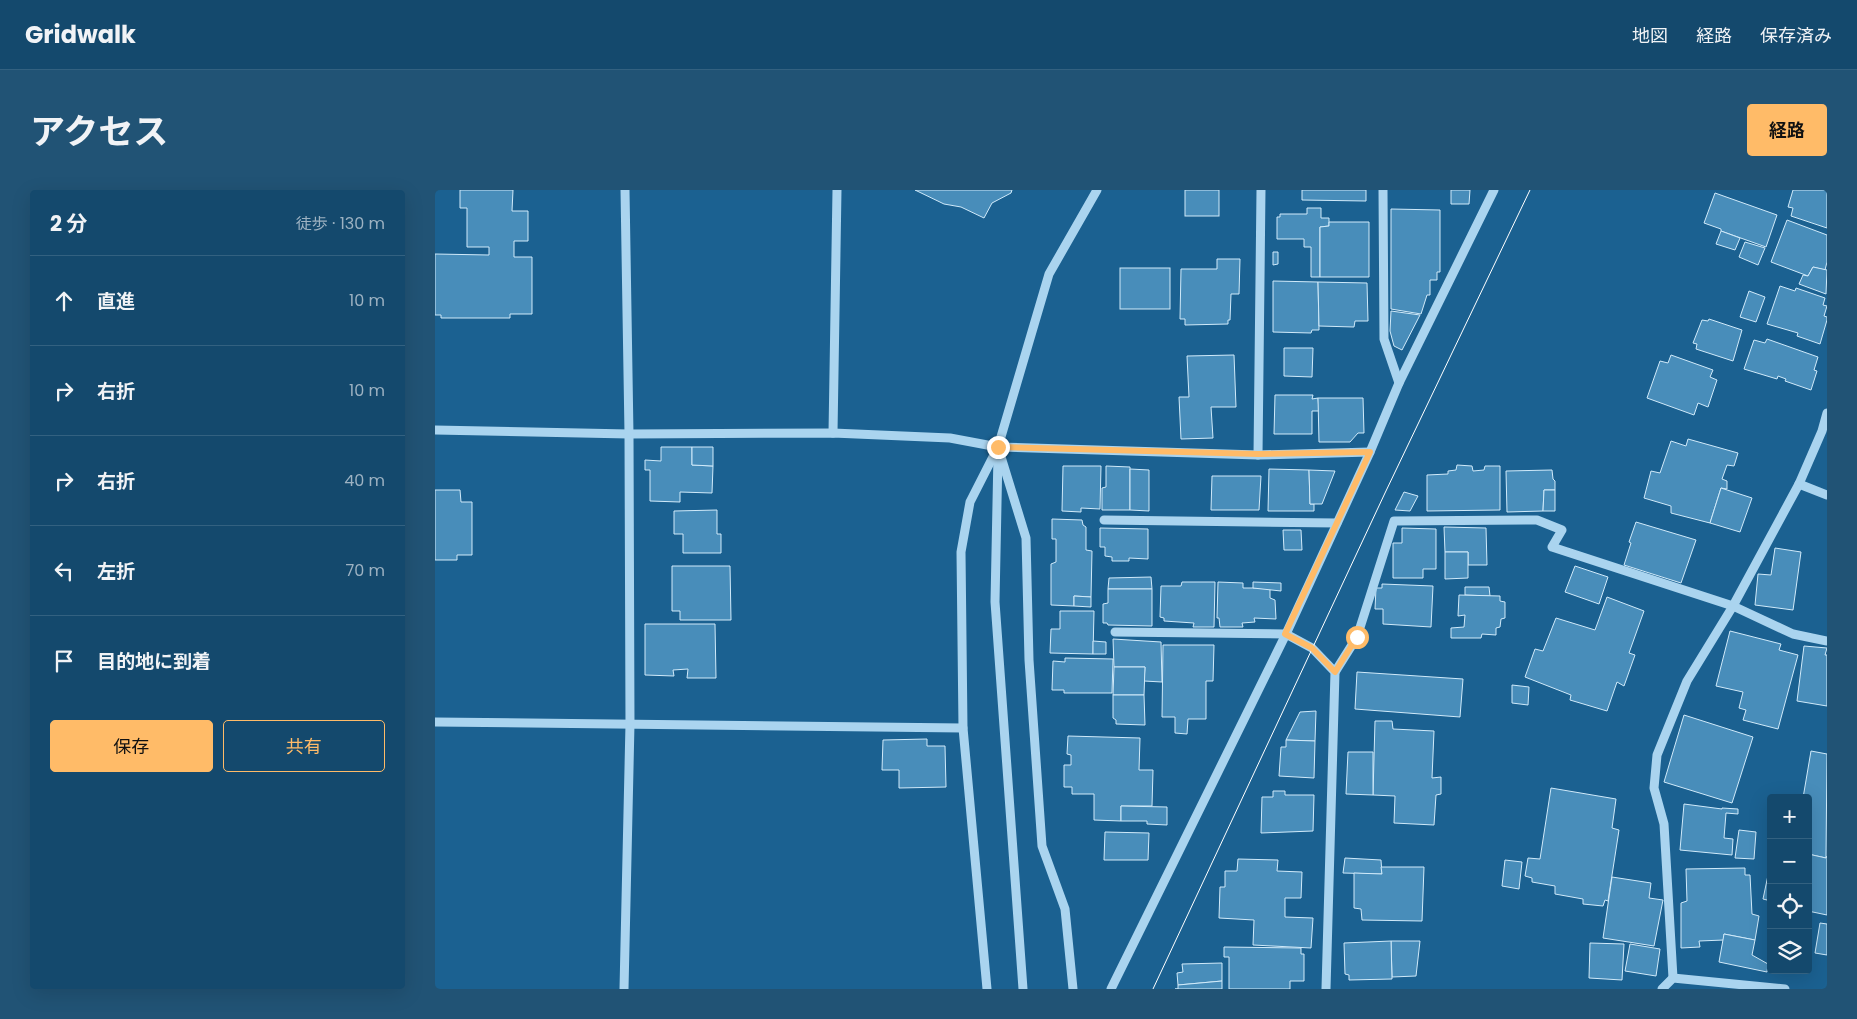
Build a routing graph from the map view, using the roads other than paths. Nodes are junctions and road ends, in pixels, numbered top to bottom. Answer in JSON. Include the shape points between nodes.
{"nodes":[{"id":1,"x":625,"y":190,"type":"edge"},
{"id":2,"x":837,"y":190,"type":"edge"},
{"id":3,"x":1097,"y":190,"type":"edge"},
{"id":4,"x":1261,"y":190,"type":"edge"},
{"id":5,"x":1383,"y":190,"type":"edge"},
{"id":6,"x":1495,"y":190,"type":"edge"},
{"id":7,"x":1399,"y":383,"type":"junction"},
{"id":8,"x":1827,"y":413,"type":"edge"},
{"id":9,"x":435,"y":430,"type":"edge"},
{"id":10,"x":833,"y":433,"type":"junction"},
{"id":11,"x":629,"y":434,"type":"junction"},
{"id":12,"x":998,"y":447,"type":"junction"},
{"id":13,"x":1370,"y":452,"type":"junction"},
{"id":14,"x":1258,"y":454,"type":"junction"},
{"id":15,"x":1799,"y":484,"type":"junction"},
{"id":16,"x":1827,"y":495,"type":"edge"},
{"id":17,"x":1104,"y":520,"type":"dead end"},
{"id":18,"x":1337,"y":523,"type":"junction"},
{"id":19,"x":1733,"y":606,"type":"junction"},
{"id":20,"x":1115,"y":632,"type":"dead end"},
{"id":21,"x":1285,"y":634,"type":"junction"},
{"id":22,"x":1827,"y":641,"type":"edge"},
{"id":23,"x":1335,"y":672,"type":"junction"},
{"id":24,"x":435,"y":722,"type":"edge"},
{"id":25,"x":630,"y":724,"type":"junction"},
{"id":26,"x":963,"y":728,"type":"junction"},
{"id":27,"x":1673,"y":978,"type":"junction"},
{"id":28,"x":624,"y":989,"type":"edge"},
{"id":29,"x":987,"y":989,"type":"edge"},
{"id":30,"x":1023,"y":989,"type":"edge"},
{"id":31,"x":1073,"y":989,"type":"edge"},
{"id":32,"x":1111,"y":989,"type":"edge"},
{"id":33,"x":1326,"y":989,"type":"edge"},
{"id":34,"x":1662,"y":989,"type":"edge"},
{"id":35,"x":1785,"y":989,"type":"edge"}],
"edges":[{"from":1,"to":11,"type":"street"},
{"from":2,"to":10,"type":"street"},
{"from":3,"to":12,"type":"street","via":[[1049,274]]},
{"from":4,"to":14,"type":"street"},
{"from":5,"to":7,"type":"street","via":[[1384,339]]},
{"from":6,"to":7,"type":"street"},
{"from":7,"to":13,"type":"street"},
{"from":8,"to":15,"type":"street"},
{"from":9,"to":11,"type":"street"},
{"from":10,"to":11,"type":"street"},
{"from":10,"to":12,"type":"street","via":[[949,438]]},
{"from":11,"to":25,"type":"street"},
{"from":12,"to":14,"type":"street"},
{"from":12,"to":26,"type":"street","via":[[970,502],[961,552]]},
{"from":12,"to":30,"type":"street","via":[[995,602]]},
{"from":12,"to":31,"type":"street","via":[[1026,538],[1029,660],[1042,846],[1065,909]]},
{"from":13,"to":14,"type":"street"},
{"from":13,"to":18,"type":"street"},
{"from":15,"to":16,"type":"street"},
{"from":15,"to":19,"type":"street"},
{"from":17,"to":18,"type":"street"},
{"from":18,"to":21,"type":"street"},
{"from":19,"to":22,"type":"street","via":[[1793,634]]},
{"from":19,"to":23,"type":"street","via":[[1552,547],[1562,530],[1537,520],[1394,521],[1357,637]]},
{"from":19,"to":27,"type":"street","via":[[1687,680],[1657,755],[1654,788],[1664,824]]},
{"from":20,"to":21,"type":"street"},
{"from":21,"to":23,"type":"street","via":[[1312,648]]},
{"from":21,"to":32,"type":"street"},
{"from":23,"to":33,"type":"street"},
{"from":24,"to":25,"type":"street"},
{"from":25,"to":26,"type":"street"},
{"from":25,"to":28,"type":"street"},
{"from":26,"to":29,"type":"street"},
{"from":27,"to":34,"type":"street"},
{"from":27,"to":35,"type":"street"}]}
